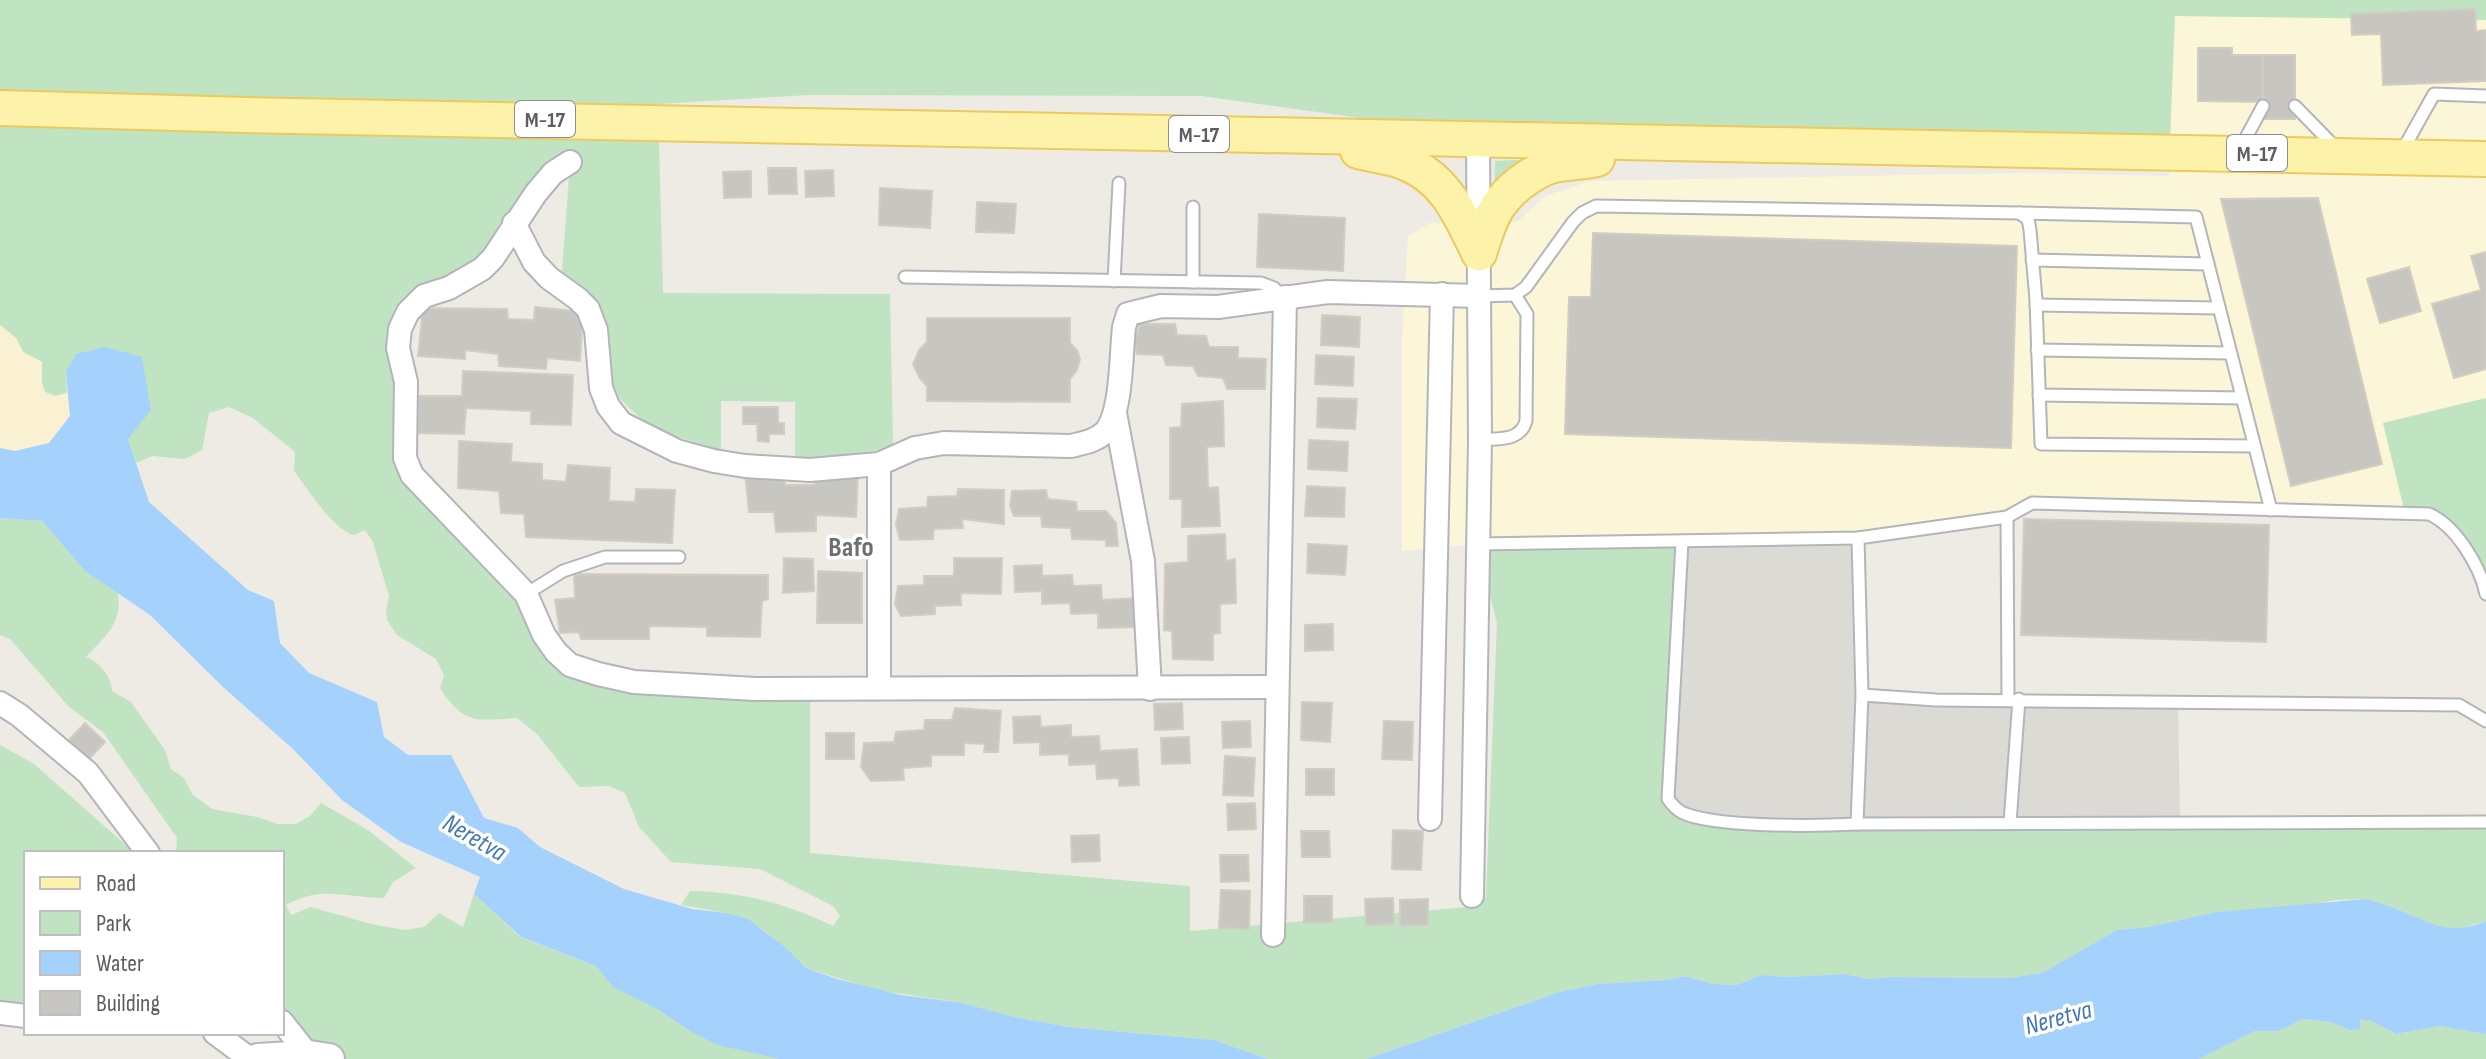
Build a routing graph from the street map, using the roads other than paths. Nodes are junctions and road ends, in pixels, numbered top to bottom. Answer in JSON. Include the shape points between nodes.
{"nodes":[{"id":1,"x":2486,"y":96,"type":"edge"},
{"id":2,"x":2263,"y":106,"type":"dead end"},
{"id":3,"x":2295,"y":106,"type":"dead end"},
{"id":4,"x":0,"y":108,"type":"edge"},
{"id":5,"x":1308,"y":137,"type":"junction"},
{"id":6,"x":1478,"y":140,"type":"junction"},
{"id":7,"x":1634,"y":143,"type":"junction"},
{"id":8,"x":2238,"y":153,"type":"junction"},
{"id":9,"x":2343,"y":155,"type":"junction"},
{"id":10,"x":2398,"y":157,"type":"junction"},
{"id":11,"x":2486,"y":159,"type":"edge"},
{"id":12,"x":570,"y":162,"type":"dead end"},
{"id":13,"x":1119,"y":183,"type":"dead end"},
{"id":14,"x":1193,"y":207,"type":"dead end"},
{"id":15,"x":2019,"y":213,"type":"junction"},
{"id":16,"x":514,"y":223,"type":"junction"},
{"id":17,"x":1479,"y":253,"type":"junction"},
{"id":18,"x":2032,"y":260,"type":"junction"},
{"id":19,"x":2208,"y":264,"type":"junction"},
{"id":20,"x":905,"y":277,"type":"dead end"},
{"id":21,"x":1114,"y":281,"type":"junction"},
{"id":22,"x":1193,"y":282,"type":"junction"},
{"id":23,"x":1442,"y":294,"type":"junction"},
{"id":24,"x":1515,"y":295,"type":"junction"},
{"id":25,"x":1479,"y":296,"type":"junction"},
{"id":26,"x":1285,"y":297,"type":"junction"},
{"id":27,"x":2036,"y":305,"type":"junction"},
{"id":28,"x":2219,"y":308,"type":"junction"},
{"id":29,"x":2037,"y":350,"type":"junction"},
{"id":30,"x":2230,"y":353,"type":"junction"},
{"id":31,"x":2039,"y":395,"type":"junction"},
{"id":32,"x":2242,"y":398,"type":"junction"},
{"id":33,"x":1115,"y":413,"type":"junction"},
{"id":34,"x":1480,"y":440,"type":"junction"},
{"id":35,"x":2254,"y":446,"type":"junction"},
{"id":36,"x":879,"y":464,"type":"junction"},
{"id":37,"x":2271,"y":510,"type":"junction"},
{"id":38,"x":2007,"y":517,"type":"junction"},
{"id":39,"x":1858,"y":538,"type":"junction"},
{"id":40,"x":1682,"y":542,"type":"junction"},
{"id":41,"x":1477,"y":544,"type":"junction"},
{"id":42,"x":679,"y":557,"type":"dead end"},
{"id":43,"x":526,"y":594,"type":"junction"},
{"id":44,"x":2486,"y":594,"type":"edge"},
{"id":45,"x":1277,"y":687,"type":"junction"},
{"id":46,"x":879,"y":688,"type":"junction"},
{"id":47,"x":1150,"y":689,"type":"junction"},
{"id":48,"x":1862,"y":695,"type":"junction"},
{"id":49,"x":2014,"y":699,"type":"junction"},
{"id":50,"x":0,"y":703,"type":"edge"},
{"id":51,"x":2486,"y":721,"type":"edge"},
{"id":52,"x":1430,"y":819,"type":"dead end"},
{"id":53,"x":2486,"y":822,"type":"edge"},
{"id":54,"x":2010,"y":823,"type":"junction"},
{"id":55,"x":1857,"y":824,"type":"junction"},
{"id":56,"x":146,"y":851,"type":"edge"},
{"id":57,"x":1472,"y":896,"type":"dead end"},
{"id":58,"x":1273,"y":935,"type":"dead end"},
{"id":59,"x":0,"y":1013,"type":"edge"},
{"id":60,"x":24,"y":1016,"type":"edge"},
{"id":61,"x":284,"y":1024,"type":"edge"},
{"id":62,"x":218,"y":1035,"type":"edge"},
{"id":63,"x":319,"y":1057,"type":"edge"},
{"id":64,"x":250,"y":1059,"type":"edge"},
{"id":65,"x":258,"y":1059,"type":"edge"}],
"edges":[{"from":1,"to":10,"type":"lane","via":[[2434,94]]},
{"from":2,"to":8,"type":"lane"},
{"from":3,"to":9,"type":"lane"},
{"from":4,"to":5,"type":"main road","number":"M-17"},
{"from":5,"to":6,"type":"main road","number":"M-17"},
{"from":5,"to":17,"type":"main road","via":[[1402,162],[1431,177],[1458,208]]},
{"from":6,"to":7,"type":"main road","number":"M-17"},
{"from":6,"to":17,"type":"street"},
{"from":7,"to":8,"type":"main road","number":"M-17"},
{"from":7,"to":17,"type":"main road","via":[[1609,156],[1558,164],[1532,175],[1501,201]]},
{"from":8,"to":9,"type":"main road","number":"M-17"},
{"from":9,"to":10,"type":"main road","number":"M-17"},
{"from":10,"to":11,"type":"main road","number":"M-17"},
{"from":12,"to":16,"type":"street","via":[[553,173]]},
{"from":13,"to":21,"type":"lane"},
{"from":14,"to":22,"type":"lane"},
{"from":15,"to":18,"type":"lane","via":[[2028,219]]},
{"from":15,"to":19,"type":"lane","via":[[2196,217]]},
{"from":15,"to":24,"type":"lane","via":[[1596,206],[1573,222]]},
{"from":16,"to":36,"type":"street","via":[[534,262],[588,309],[596,330],[601,388],[621,423],[677,451],[714,461],[776,469]]},
{"from":16,"to":43,"type":"street","via":[[482,269],[424,296],[408,312],[398,348],[406,382],[405,458],[412,475]]},
{"from":17,"to":25,"type":"street"},
{"from":18,"to":19,"type":"lane"},
{"from":18,"to":27,"type":"lane"},
{"from":19,"to":28,"type":"lane"},
{"from":20,"to":21,"type":"lane"},
{"from":21,"to":22,"type":"lane"},
{"from":22,"to":26,"type":"lane","via":[[1261,283]]},
{"from":23,"to":25,"type":"street"},
{"from":23,"to":26,"type":"street","via":[[1328,292]]},
{"from":23,"to":52,"type":"street"},
{"from":24,"to":25,"type":"lane"},
{"from":24,"to":34,"type":"lane","via":[[1527,314],[1526,421],[1517,436]]},
{"from":25,"to":34,"type":"street"},
{"from":26,"to":33,"type":"street","via":[[1218,307],[1161,306],[1128,314]]},
{"from":26,"to":45,"type":"street"},
{"from":27,"to":28,"type":"lane"},
{"from":27,"to":29,"type":"lane"},
{"from":28,"to":30,"type":"lane"},
{"from":29,"to":30,"type":"lane"},
{"from":29,"to":31,"type":"lane"},
{"from":30,"to":32,"type":"lane"},
{"from":31,"to":32,"type":"lane"},
{"from":31,"to":35,"type":"lane","via":[[2041,444]]},
{"from":32,"to":35,"type":"lane"},
{"from":33,"to":36,"type":"street","via":[[1103,434],[1081,444],[944,443],[915,448]]},
{"from":33,"to":47,"type":"street","via":[[1143,561]]},
{"from":34,"to":41,"type":"street"},
{"from":35,"to":37,"type":"lane"},
{"from":36,"to":46,"type":"street"},
{"from":37,"to":38,"type":"lane","via":[[2032,503]]},
{"from":37,"to":44,"type":"lane","via":[[2429,514],[2450,527],[2464,546]]},
{"from":38,"to":39,"type":"lane"},
{"from":38,"to":49,"type":"lane"},
{"from":39,"to":40,"type":"lane"},
{"from":39,"to":48,"type":"lane"},
{"from":40,"to":41,"type":"lane"},
{"from":40,"to":55,"type":"lane","via":[[1668,799],[1681,812],[1726,821]]},
{"from":41,"to":57,"type":"street"},
{"from":42,"to":43,"type":"lane","via":[[605,557],[563,571]]},
{"from":43,"to":46,"type":"street","via":[[556,652],[570,665],[598,674],[723,688]]},
{"from":45,"to":47,"type":"street"},
{"from":45,"to":58,"type":"street"},
{"from":46,"to":47,"type":"street"},
{"from":48,"to":49,"type":"lane"},
{"from":48,"to":55,"type":"lane"},
{"from":49,"to":51,"type":"lane","via":[[2459,705]]},
{"from":49,"to":54,"type":"lane"},
{"from":50,"to":56,"type":"street","via":[[88,773]]},
{"from":53,"to":54,"type":"lane"},
{"from":54,"to":55,"type":"lane"},
{"from":59,"to":60,"type":"street"},
{"from":61,"to":63,"type":"street"},
{"from":62,"to":64,"type":"street"},
{"from":63,"to":65,"type":"street"}]}
